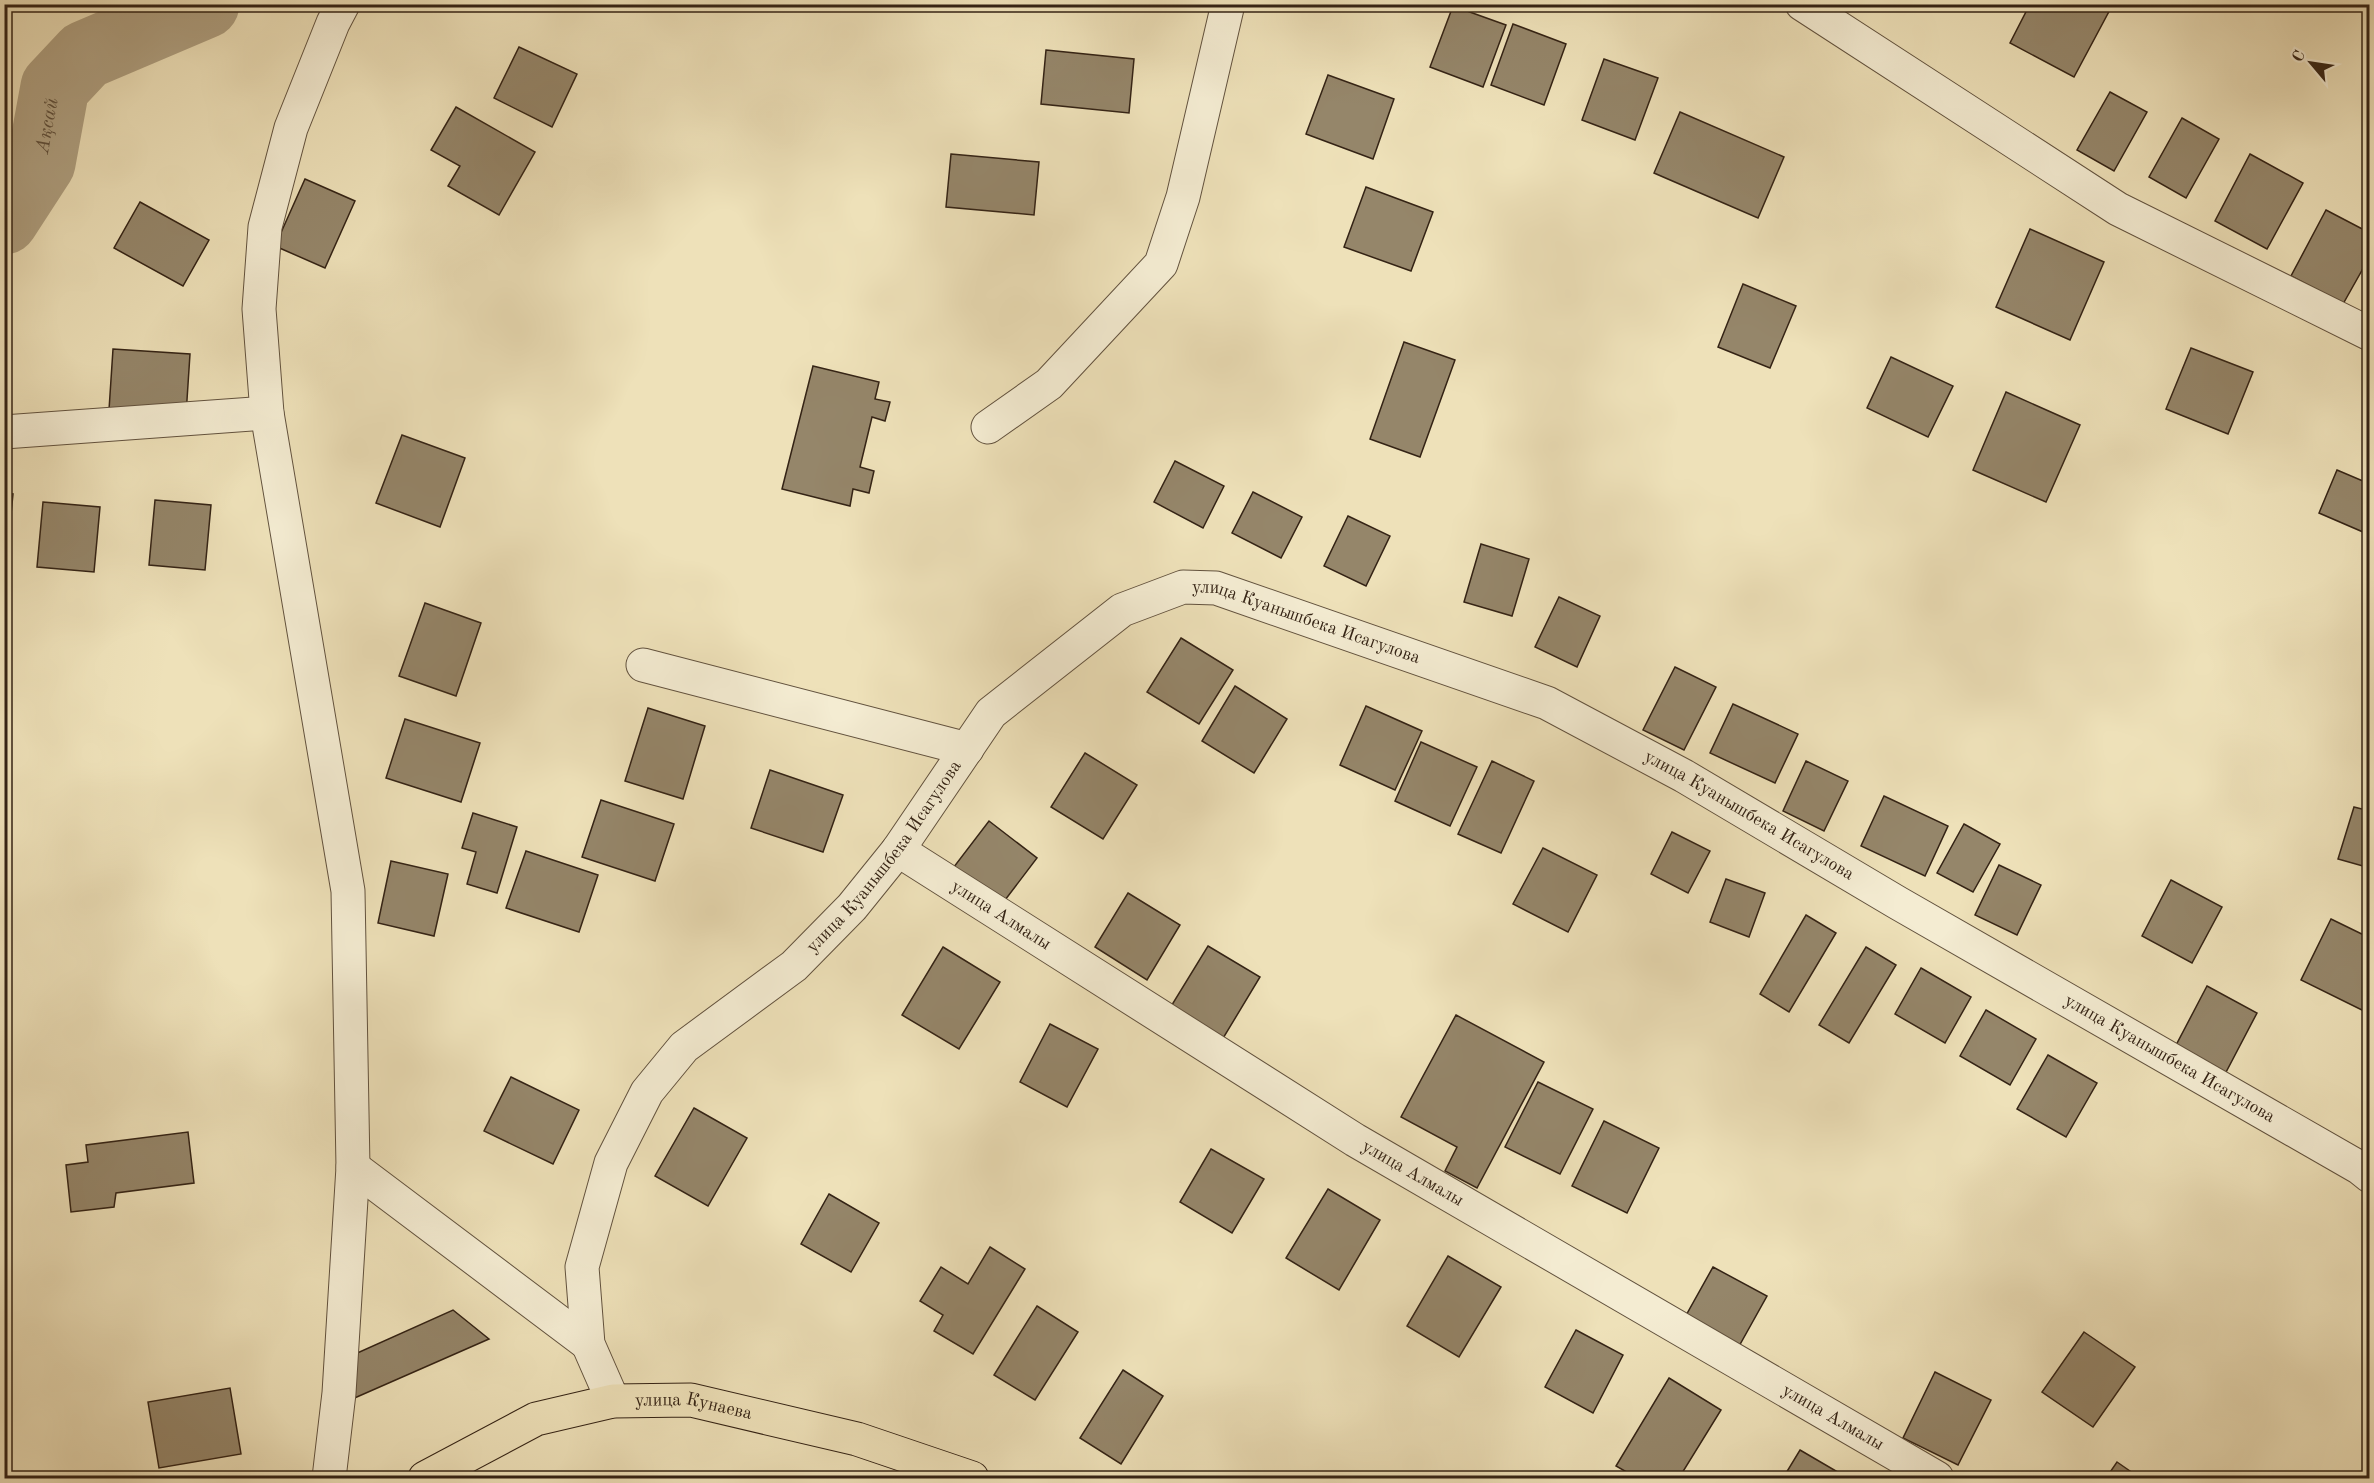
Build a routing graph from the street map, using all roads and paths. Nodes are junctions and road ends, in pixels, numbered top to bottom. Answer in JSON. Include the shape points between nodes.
{"nodes":[{"id":1,"x":343,"y":4,"type":"edge"},
{"id":2,"x":1228,"y":4,"type":"edge"},
{"id":3,"x":1802,"y":4,"type":"edge"},
{"id":4,"x":2370,"y":334,"type":"edge"},
{"id":5,"x":267,"y":413,"type":"junction"},
{"id":6,"x":988,"y":427,"type":"dead end"},
{"id":7,"x":4,"y":432,"type":"edge"},
{"id":8,"x":643,"y":666,"type":"dead end"},
{"id":9,"x":967,"y":749,"type":"junction"},
{"id":10,"x":898,"y":850,"type":"junction"},
{"id":11,"x":2367,"y":1164,"type":"edge"},
{"id":12,"x":353,"y":1167,"type":"junction"},
{"id":13,"x":588,"y":1344,"type":"junction"},
{"id":14,"x":613,"y":1401,"type":"junction"},
{"id":15,"x":329,"y":1479,"type":"edge"},
{"id":16,"x":425,"y":1479,"type":"edge"},
{"id":17,"x":972,"y":1479,"type":"edge"},
{"id":18,"x":1937,"y":1479,"type":"edge"}],
"edges":[{"from":1,"to":5,"type":"street","via":[[291,128],[265,227],[259,309]]},
{"from":2,"to":6,"type":"street","via":[[1184,197],[1161,264],[1049,384]]},
{"from":3,"to":4,"type":"street","via":[[2118,208]]},
{"from":5,"to":7,"type":"street"},
{"from":5,"to":12,"type":"street","via":[[348,891]]},
{"from":8,"to":9,"type":"street"},
{"from":9,"to":10,"type":"street","name":"улица Куанышбека Исагулова"},
{"from":9,"to":11,"type":"street","name":"улица Куанышбека Исагулова","via":[[991,714],[1122,610],[1183,587],[1216,588],[1547,703]]},
{"from":10,"to":13,"type":"street","name":"улица Куанышбека Исагулова","via":[[852,907],[794,966],[684,1047],[647,1092],[611,1163],[582,1267]]},
{"from":10,"to":18,"type":"street","name":"улица Алмалы","via":[[1355,1140]]},
{"from":12,"to":13,"type":"street"},
{"from":12,"to":15,"type":"street","via":[[339,1393]]},
{"from":13,"to":14,"type":"street","name":"улица Куанышбека Исагулова"},
{"from":14,"to":16,"type":"main road","name":"улица Кунаева","via":[[537,1419]]},
{"from":14,"to":17,"type":"main road","name":"улица Кунаева","via":[[691,1400],[857,1439]]}]}
